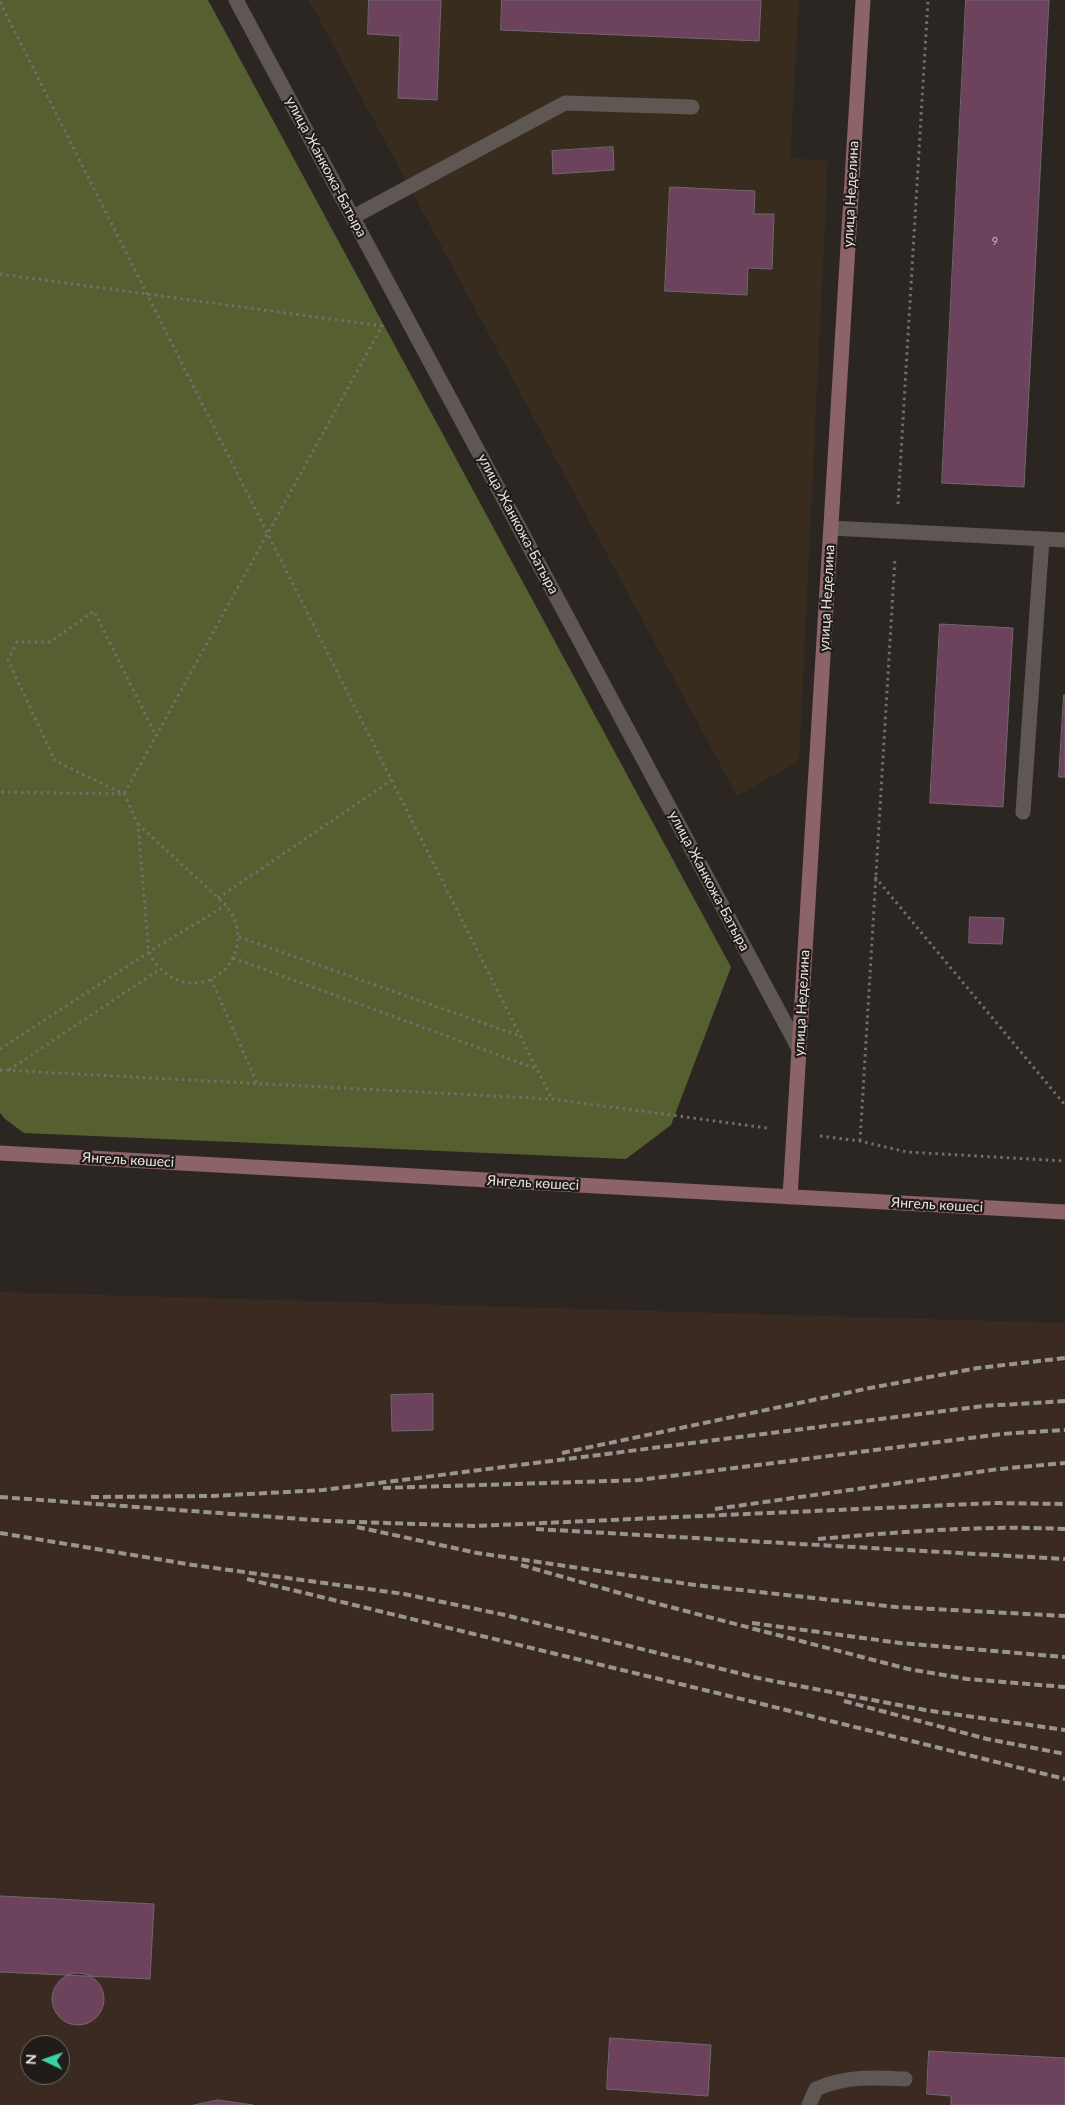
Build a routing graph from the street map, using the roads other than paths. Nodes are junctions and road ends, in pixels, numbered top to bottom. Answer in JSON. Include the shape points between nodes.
{"nodes":[{"id":1,"x":236,"y":0,"type":"edge"},
{"id":2,"x":863,"y":0,"type":"edge"},
{"id":3,"x":692,"y":107,"type":"dead end"},
{"id":4,"x":353,"y":217,"type":"junction"},
{"id":5,"x":831,"y":528,"type":"junction"},
{"id":6,"x":1042,"y":539,"type":"junction"},
{"id":7,"x":1065,"y":540,"type":"edge"},
{"id":8,"x":1023,"y":812,"type":"dead end"},
{"id":9,"x":800,"y":1048,"type":"junction"},
{"id":10,"x":0,"y":1153,"type":"edge"},
{"id":11,"x":790,"y":1197,"type":"junction"},
{"id":12,"x":1065,"y":1212,"type":"edge"},
{"id":13,"x":905,"y":2079,"type":"dead end"},
{"id":14,"x":809,"y":2105,"type":"edge"}],
"edges":[{"from":1,"to":4,"type":"street","name":"улица Жанкожа-Батыра"},
{"from":2,"to":5,"type":"street","name":"улица Неделина"},
{"from":3,"to":4,"type":"street","via":[[565,103]]},
{"from":4,"to":9,"type":"street","name":"улица Жанкожа-Батыра"},
{"from":5,"to":6,"type":"street"},
{"from":5,"to":9,"type":"street","name":"улица Неделина"},
{"from":6,"to":7,"type":"street"},
{"from":6,"to":8,"type":"street"},
{"from":9,"to":11,"type":"street","name":"улица Неделина"},
{"from":10,"to":11,"type":"street","name":"Янгель көшесі"},
{"from":11,"to":12,"type":"street","name":"Янгель көшесі"},
{"from":13,"to":14,"type":"street","via":[[865,2077],[831,2082],[816,2089]]}]}
